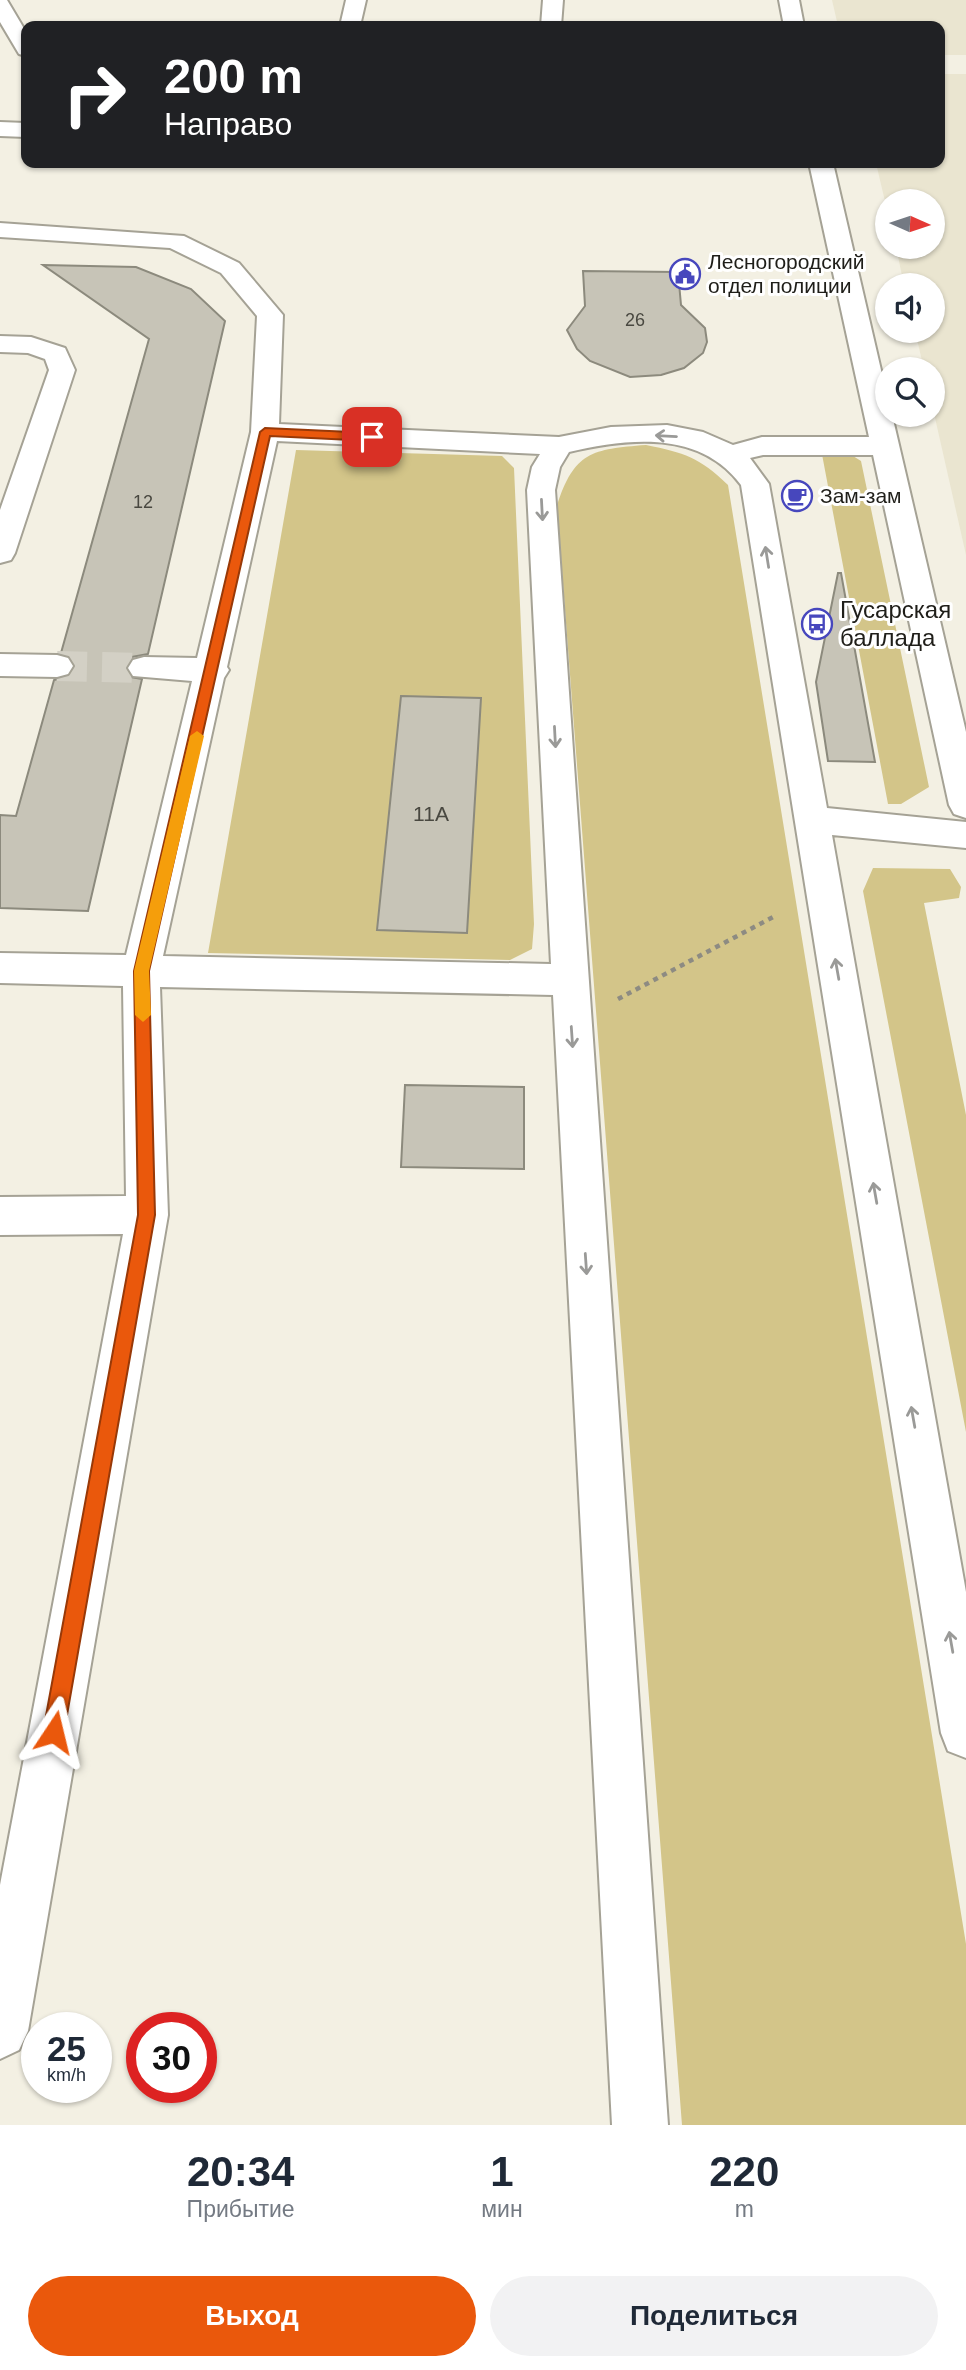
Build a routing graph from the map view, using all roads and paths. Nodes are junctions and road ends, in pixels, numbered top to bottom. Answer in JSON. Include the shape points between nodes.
{"nodes":[{"id":1,"x":356,"y":0,"type":"edge"},
{"id":2,"x":553,"y":0,"type":"edge"},
{"id":3,"x":789,"y":0,"type":"edge"},
{"id":4,"x":0,"y":4,"type":"edge"},
{"id":5,"x":351,"y":21,"type":"edge"},
{"id":6,"x":551,"y":21,"type":"edge"},
{"id":7,"x":793,"y":21,"type":"edge"},
{"id":8,"x":21,"y":41,"type":"edge"},
{"id":9,"x":0,"y":129,"type":"edge"},
{"id":10,"x":21,"y":130,"type":"edge"},
{"id":11,"x":822,"y":168,"type":"edge"},
{"id":12,"x":0,"y":230,"type":"edge"},
{"id":13,"x":0,"y":344,"type":"edge"},
{"id":14,"x":265,"y":432,"type":"junction"},
{"id":15,"x":559,"y":446,"type":"junction"},
{"id":16,"x":884,"y":446,"type":"junction"},
{"id":17,"x":730,"y":455,"type":"junction"},
{"id":18,"x":0,"y":553,"type":"edge"},
{"id":19,"x":0,"y":665,"type":"edge"},
{"id":20,"x":57,"y":666,"type":"tunnel mouth"},
{"id":21,"x":144,"y":668,"type":"tunnel mouth"},
{"id":22,"x":213,"y":670,"type":"junction"},
{"id":23,"x":966,"y":806,"type":"edge"},
{"id":24,"x":813,"y":820,"type":"junction"},
{"id":25,"x":966,"y":835,"type":"edge"},
{"id":26,"x":775,"y":916,"type":"dead end"},
{"id":27,"x":0,"y":968,"type":"edge"},
{"id":28,"x":141,"y":971,"type":"junction"},
{"id":29,"x":569,"y":980,"type":"junction"},
{"id":30,"x":571,"y":1024,"type":"junction"},
{"id":31,"x":147,"y":1215,"type":"junction"},
{"id":32,"x":0,"y":1216,"type":"edge"},
{"id":33,"x":966,"y":1733,"type":"edge"},
{"id":34,"x":0,"y":2031,"type":"edge"},
{"id":35,"x":640,"y":2125,"type":"edge"}],
"edges":[{"from":1,"to":5,"type":"street"},
{"from":2,"to":6,"type":"street"},
{"from":3,"to":7,"type":"street"},
{"from":4,"to":8,"type":"street"},
{"from":9,"to":10,"type":"street"},
{"from":11,"to":16,"type":"street"},
{"from":12,"to":14,"type":"street","via":[[175,241],[230,268],[271,315]]},
{"from":13,"to":18,"type":"street","via":[[31,345],[56,354],[62,370]]},
{"from":14,"to":15,"type":"street"},
{"from":14,"to":22,"type":"street"},
{"from":17,"to":15,"type":"street","one_way":true,"via":[[710,443],[666,435],[588,438]]},
{"from":15,"to":29,"type":"street","one_way":true,"via":[[546,467],[541,490]]},
{"from":16,"to":17,"type":"street","via":[[762,446]]},
{"from":16,"to":23,"type":"street"},
{"from":24,"to":17,"type":"street","one_way":true,"via":[[755,484],[746,468]]},
{"from":19,"to":20,"type":"street"},
{"from":21,"to":22,"type":"street"},
{"from":22,"to":28,"type":"street"},
{"from":24,"to":25,"type":"street"},
{"from":33,"to":24,"type":"street","one_way":true},
{"from":26,"to":30,"type":"path"},
{"from":27,"to":28,"type":"street"},
{"from":28,"to":29,"type":"street"},
{"from":28,"to":31,"type":"street"},
{"from":29,"to":30,"type":"street"},
{"from":30,"to":35,"type":"street","one_way":true},
{"from":31,"to":32,"type":"street"},
{"from":31,"to":34,"type":"street"}]}
